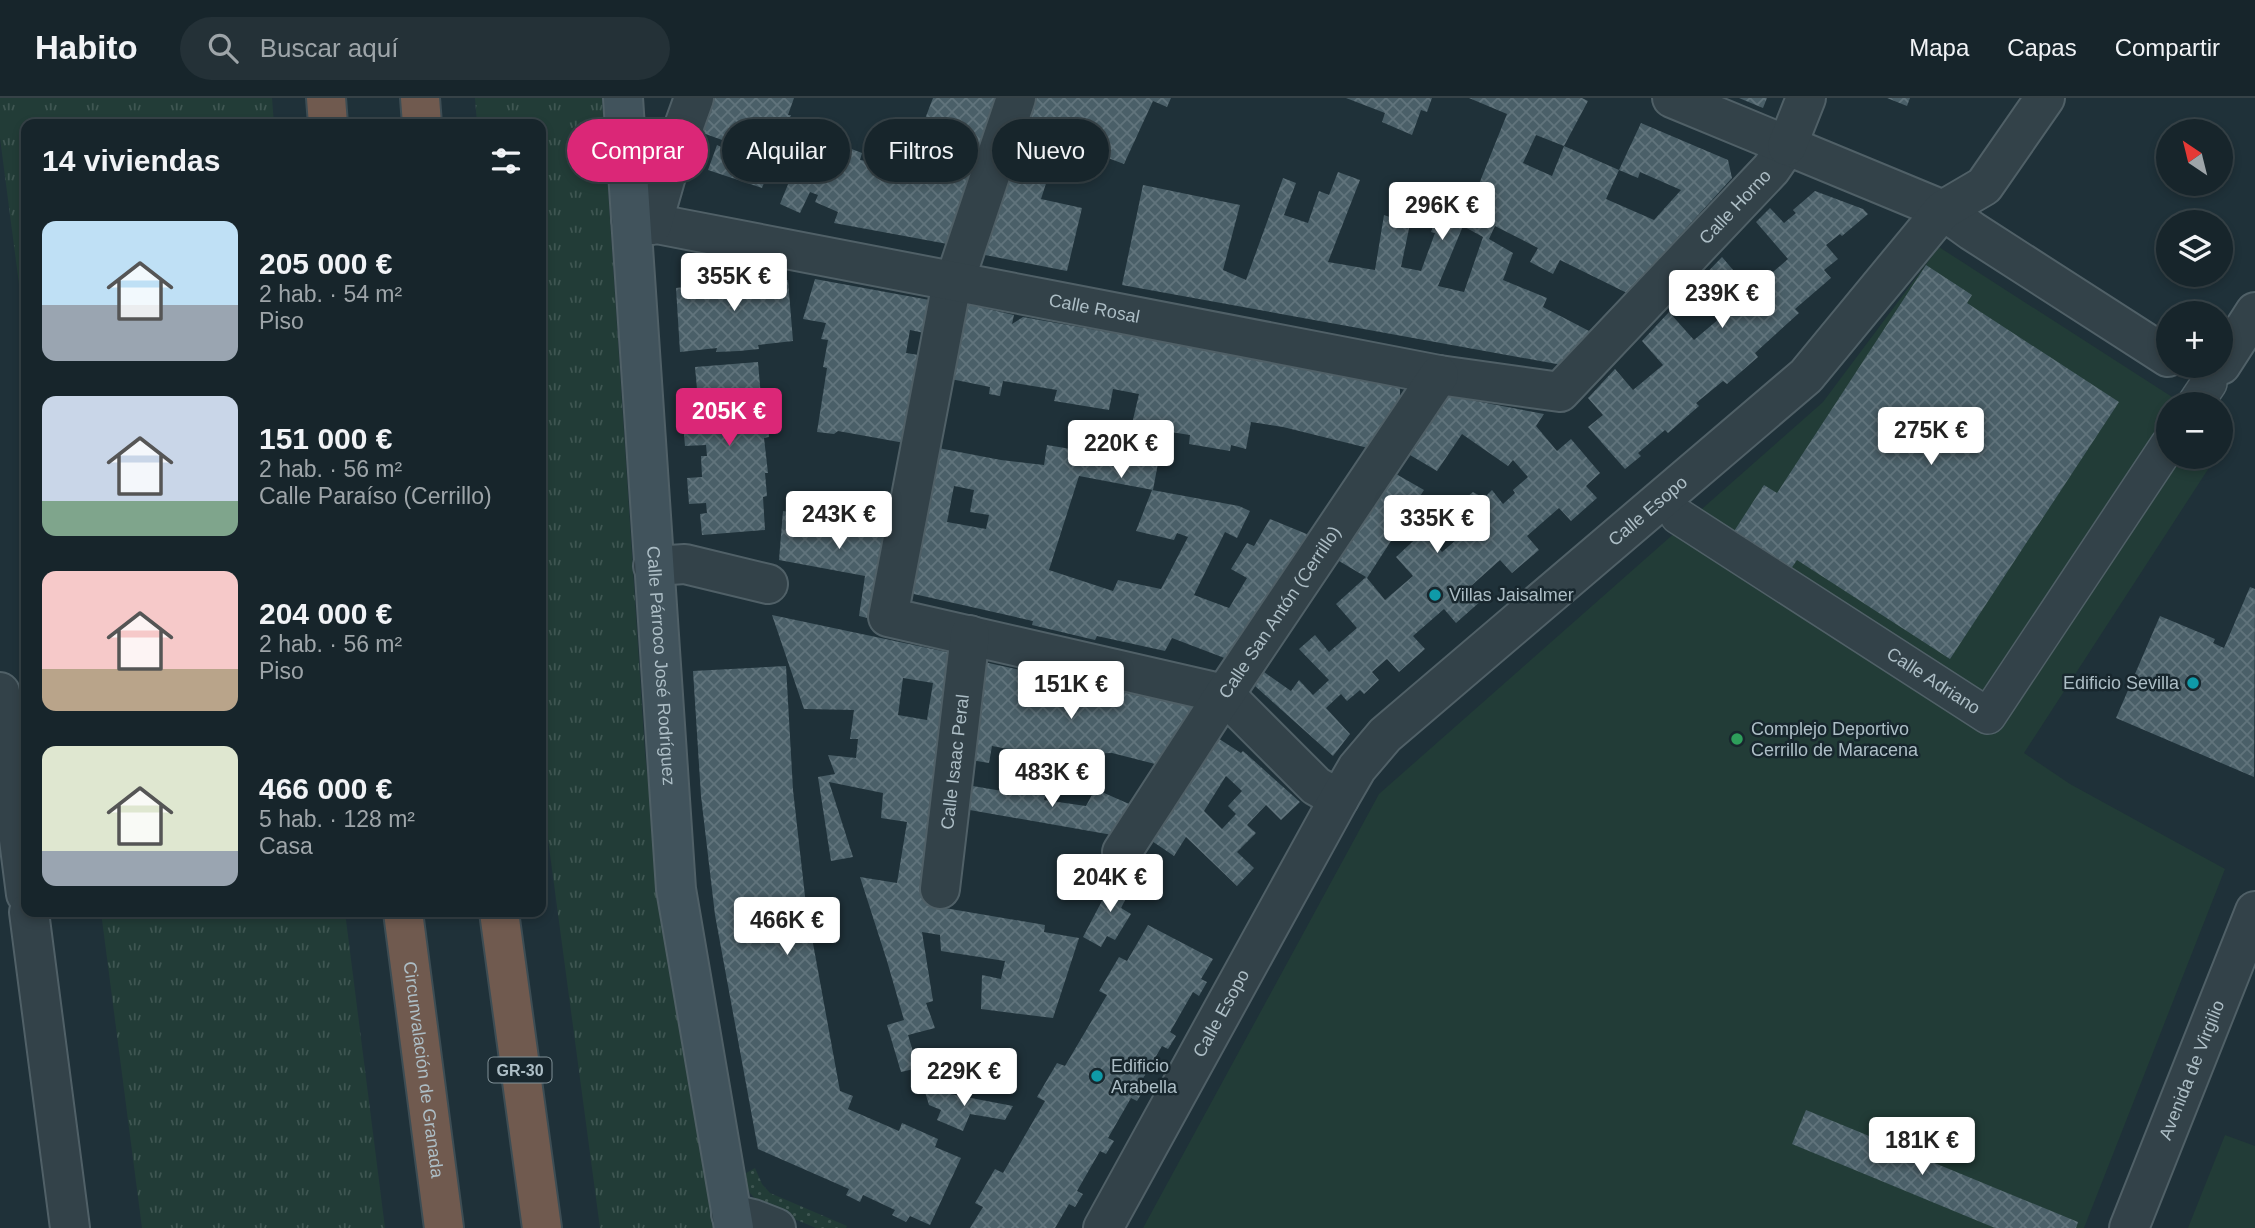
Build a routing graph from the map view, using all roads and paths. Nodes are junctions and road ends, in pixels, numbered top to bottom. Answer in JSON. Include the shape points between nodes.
{"nodes":[{"id":1,"x":326,"y":98,"type":"edge"},
{"id":2,"x":420,"y":98,"type":"edge"},
{"id":3,"x":624,"y":98,"type":"edge"},
{"id":4,"x":694,"y":98,"type":"edge"},
{"id":5,"x":1016,"y":98,"type":"edge"},
{"id":6,"x":1672,"y":98,"type":"edge"},
{"id":7,"x":1806,"y":98,"type":"edge"},
{"id":8,"x":2045,"y":98,"type":"edge"},
{"id":9,"x":328,"y":119,"type":"edge"},
{"id":10,"x":422,"y":119,"type":"edge"},
{"id":11,"x":1787,"y":146,"type":"junction"},
{"id":12,"x":1943,"y":210,"type":"junction"},
{"id":13,"x":642,"y":222,"type":"junction"},
{"id":14,"x":954,"y":282,"type":"junction"},
{"id":15,"x":2255,"y":313,"type":"edge"},
{"id":16,"x":2233,"y":341,"type":"edge"},
{"id":17,"x":2156,"y":349,"type":"edge"},
{"id":18,"x":1438,"y":375,"type":"junction"},
{"id":19,"x":1560,"y":392,"type":"joint"},
{"id":20,"x":2156,"y":462,"type":"edge"},
{"id":21,"x":1678,"y":516,"type":"dead end"},
{"id":22,"x":653,"y":566,"type":"junction"},
{"id":23,"x":768,"y":584,"type":"dead end"},
{"id":24,"x":970,"y":635,"type":"junction"},
{"id":25,"x":0,"y":692,"type":"edge"},
{"id":26,"x":1224,"y":694,"type":"junction"},
{"id":27,"x":1339,"y":799,"type":"junction"},
{"id":28,"x":1122,"y":852,"type":"dead end"},
{"id":29,"x":21,"y":855,"type":"edge"},
{"id":30,"x":940,"y":889,"type":"dead end"},
{"id":31,"x":30,"y":917,"type":"edge"},
{"id":32,"x":403,"y":917,"type":"edge"},
{"id":33,"x":500,"y":917,"type":"edge"},
{"id":34,"x":2252,"y":926,"type":"edge"},
{"id":35,"x":733,"y":1221,"type":"edge"},
{"id":36,"x":70,"y":1228,"type":"edge"},
{"id":37,"x":444,"y":1228,"type":"edge"},
{"id":38,"x":542,"y":1228,"type":"edge"},
{"id":39,"x":776,"y":1228,"type":"edge"},
{"id":40,"x":1103,"y":1228,"type":"edge"},
{"id":41,"x":2129,"y":1228,"type":"edge"}],
"edges":[{"from":1,"to":9,"type":"highway"},
{"from":2,"to":10,"type":"highway"},
{"from":3,"to":13,"type":"main road","name":"Calle Párroco José Rodríguez"},
{"from":4,"to":13,"type":"street","name":"Calle Párroco José Rodríguez","via":[[666,176]]},
{"from":5,"to":14,"type":"street"},
{"from":6,"to":11,"type":"street"},
{"from":7,"to":11,"type":"street","name":"Calle Horno"},
{"from":8,"to":12,"type":"street","name":"Calle Esopo","via":[[1984,186]]},
{"from":11,"to":12,"type":"street"},
{"from":11,"to":19,"type":"street","name":"Calle Horno","via":[[1771,169]]},
{"from":12,"to":17,"type":"street"},
{"from":12,"to":27,"type":"street","name":"Calle Esopo","via":[[1806,376],[1385,734]]},
{"from":13,"to":14,"type":"street","name":"Calle Rosal"},
{"from":13,"to":22,"type":"main road","name":"Calle Párroco José Rodríguez"},
{"from":14,"to":18,"type":"street","name":"Calle Rosal"},
{"from":14,"to":24,"type":"street","via":[[888,617]]},
{"from":15,"to":16,"type":"street"},
{"from":18,"to":19,"type":"street","name":"Calle Rosal"},
{"from":18,"to":26,"type":"street","name":"Calle San Antón (Cerrillo)"},
{"from":20,"to":21,"type":"street","name":"Calle Adriano","via":[[1988,716]]},
{"from":22,"to":23,"type":"street","via":[[685,564]]},
{"from":22,"to":35,"type":"main road","name":"Calle Párroco José Rodríguez","via":[[676,889]]},
{"from":24,"to":26,"type":"street"},
{"from":24,"to":30,"type":"street","name":"Calle Isaac Peral"},
{"from":25,"to":29,"type":"street"},
{"from":26,"to":27,"type":"street","via":[[1316,786]]},
{"from":26,"to":28,"type":"street","name":"Calle San Antón (Cerrillo)"},
{"from":27,"to":40,"type":"street","name":"Calle Esopo"},
{"from":31,"to":36,"type":"street"},
{"from":32,"to":37,"type":"highway","name":"Circunvalación de Granada"},
{"from":33,"to":38,"type":"highway","number":"GR-30"},
{"from":34,"to":41,"type":"street","name":"Avenida de Virgilio"},
{"from":35,"to":39,"type":"street","via":[[753,1219]]}]}
